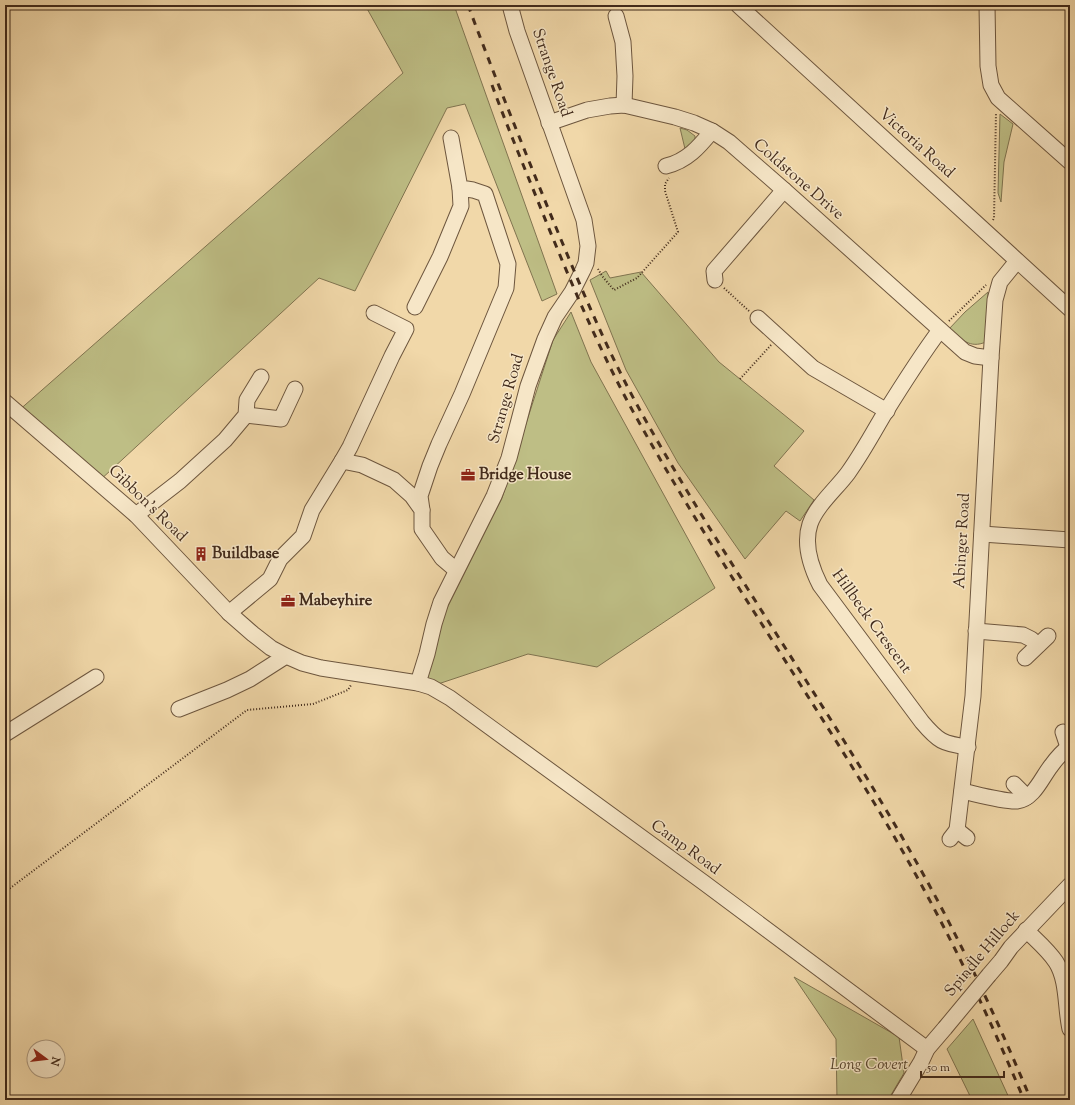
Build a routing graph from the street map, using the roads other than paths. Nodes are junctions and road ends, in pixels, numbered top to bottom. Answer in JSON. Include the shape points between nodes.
{"nodes":[{"id":1,"x":510,"y":5,"type":"edge"},
{"id":2,"x":738,"y":5,"type":"edge"},
{"id":3,"x":987,"y":5,"type":"edge"},
{"id":4,"x":616,"y":16,"type":"dead end"},
{"id":5,"x":624,"y":105,"type":"junction"},
{"id":6,"x":549,"y":122,"type":"junction"},
{"id":7,"x":712,"y":131,"type":"junction"},
{"id":8,"x":451,"y":138,"type":"dead end"},
{"id":9,"x":1070,"y":162,"type":"edge"},
{"id":10,"x":673,"y":167,"type":"road end"},
{"id":11,"x":460,"y":188,"type":"junction"},
{"id":12,"x":784,"y":190,"type":"junction"},
{"id":13,"x":1017,"y":261,"type":"junction"},
{"id":14,"x":712,"y":274,"type":"road end"},
{"id":15,"x":415,"y":308,"type":"dead end"},
{"id":16,"x":1070,"y":309,"type":"edge"},
{"id":17,"x":374,"y":313,"type":"dead end"},
{"id":18,"x":766,"y":321,"type":"road end"},
{"id":19,"x":940,"y":330,"type":"junction"},
{"id":20,"x":991,"y":358,"type":"junction"},
{"id":21,"x":261,"y":377,"type":"dead end"},
{"id":22,"x":295,"y":389,"type":"dead end"},
{"id":23,"x":5,"y":402,"type":"edge"},
{"id":24,"x":887,"y":411,"type":"junction"},
{"id":25,"x":246,"y":415,"type":"junction"},
{"id":26,"x":342,"y":462,"type":"junction"},
{"id":27,"x":422,"y":510,"type":"junction"},
{"id":28,"x":136,"y":515,"type":"junction"},
{"id":29,"x":982,"y":534,"type":"junction"},
{"id":30,"x":1070,"y":540,"type":"edge"},
{"id":31,"x":456,"y":570,"type":"junction"},
{"id":32,"x":229,"y":612,"type":"junction"},
{"id":33,"x":976,"y":631,"type":"junction"},
{"id":34,"x":286,"y":656,"type":"junction"},
{"id":35,"x":1025,"y":658,"type":"dead end"},
{"id":36,"x":96,"y":677,"type":"dead end"},
{"id":37,"x":418,"y":683,"type":"junction"},
{"id":38,"x":179,"y":709,"type":"dead end"},
{"id":39,"x":1063,"y":732,"type":"dead end"},
{"id":40,"x":5,"y":734,"type":"edge"},
{"id":41,"x":1069,"y":746,"type":"edge"},
{"id":42,"x":968,"y":747,"type":"junction"},
{"id":43,"x":1014,"y":784,"type":"dead end"},
{"id":44,"x":962,"y":791,"type":"junction"},
{"id":45,"x":1027,"y":797,"type":"junction"},
{"id":46,"x":958,"y":836,"type":"dead end"},
{"id":47,"x":1070,"y":885,"type":"edge"},
{"id":48,"x":1026,"y":930,"type":"junction"},
{"id":49,"x":1070,"y":1029,"type":"edge"},
{"id":50,"x":927,"y":1049,"type":"junction"},
{"id":51,"x":898,"y":1100,"type":"edge"}],
"edges":[{"from":1,"to":6,"type":"street","name":"Strange Road"},
{"from":2,"to":13,"type":"street","name":"Victoria Road"},
{"from":3,"to":9,"type":"street","via":[[988,66],[991,85],[1002,102]]},
{"from":4,"to":5,"type":"street","via":[[626,36]]},
{"from":5,"to":6,"type":"street","name":"Coldstone Drive","via":[[587,110]]},
{"from":5,"to":7,"type":"street","name":"Coldstone Drive","via":[[676,117]]},
{"from":6,"to":31,"type":"street","name":"Strange Road","via":[[584,220],[590,262],[555,316],[528,386],[509,458],[494,496]]},
{"from":7,"to":10,"type":"street","via":[[697,149]]},
{"from":7,"to":12,"type":"street","name":"Coldstone Drive","via":[[729,142]]},
{"from":8,"to":11,"type":"street"},
{"from":11,"to":15,"type":"street","via":[[461,206]]},
{"from":11,"to":27,"type":"street","via":[[485,194],[508,264],[506,288],[462,394],[438,444],[420,496]]},
{"from":12,"to":14,"type":"street"},
{"from":12,"to":19,"type":"street","name":"Coldstone Drive"},
{"from":13,"to":16,"type":"street","name":"Victoria Road"},
{"from":13,"to":20,"type":"street","name":"Abinger Road","via":[[1000,282],[996,292]]},
{"from":17,"to":26,"type":"street","via":[[406,329]]},
{"from":18,"to":24,"type":"street","via":[[778,336],[813,368]]},
{"from":19,"to":20,"type":"street","name":"Coldstone Drive","via":[[965,352]]},
{"from":19,"to":24,"type":"street","name":"Hillbeck Crescent"},
{"from":20,"to":29,"type":"street","name":"Abinger Road"},
{"from":21,"to":25,"type":"street","via":[[247,400]]},
{"from":22,"to":25,"type":"street","via":[[281,419]]},
{"from":23,"to":28,"type":"street","name":"Gibbon's Road"},
{"from":24,"to":42,"type":"street","name":"Hillbeck Crescent","via":[[848,473],[821,505],[810,524],[808,554],[812,570],[820,585],[935,738],[951,745]]},
{"from":25,"to":28,"type":"street","via":[[225,440]]},
{"from":26,"to":27,"type":"street","via":[[362,465],[394,480],[412,496]]},
{"from":26,"to":32,"type":"street","via":[[312,510],[303,536],[280,559],[270,579]]},
{"from":27,"to":31,"type":"street","via":[[422,529],[442,558]]},
{"from":28,"to":32,"type":"street","name":"Gibbon's Road"},
{"from":29,"to":30,"type":"street"},
{"from":29,"to":33,"type":"street","name":"Abinger Road"},
{"from":31,"to":37,"type":"street","name":"Strange Road","via":[[441,602]]},
{"from":32,"to":34,"type":"street","name":"Gibbon's Road","via":[[271,648]]},
{"from":33,"to":35,"type":"street","via":[[1023,635],[1043,641]]},
{"from":33,"to":42,"type":"street","name":"Abinger Road"},
{"from":34,"to":37,"type":"street","name":"Gibbon's Road","via":[[321,668]]},
{"from":34,"to":38,"type":"street","via":[[250,679]]},
{"from":36,"to":40,"type":"street"},
{"from":37,"to":50,"type":"street","name":"Camp Road","via":[[450,698]]},
{"from":39,"to":41,"type":"street"},
{"from":41,"to":45,"type":"street"},
{"from":42,"to":44,"type":"street","name":"Abinger Road"},
{"from":43,"to":45,"type":"street"},
{"from":44,"to":45,"type":"street","via":[[1012,801]]},
{"from":44,"to":46,"type":"street","name":"Abinger Road"},
{"from":47,"to":48,"type":"street","name":"Spindle Hillock"},
{"from":48,"to":49,"type":"street","via":[[1056,961],[1060,970]]},
{"from":48,"to":50,"type":"street","name":"Spindle Hillock","bridge":true},
{"from":50,"to":51,"type":"street","name":"Spindle Hillock"}]}
